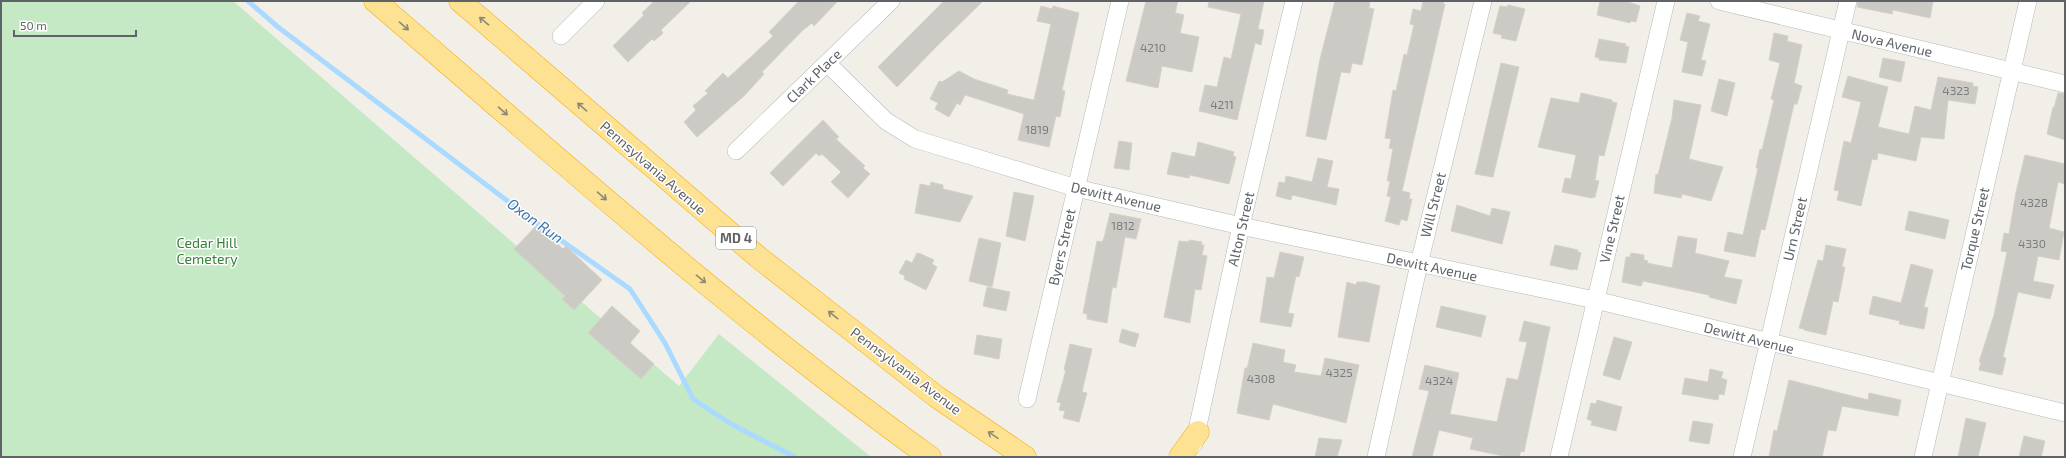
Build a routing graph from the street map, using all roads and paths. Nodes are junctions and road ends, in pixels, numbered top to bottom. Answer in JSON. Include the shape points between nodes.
{"nodes":[{"id":1,"x":375,"y":1,"type":"edge"},
{"id":2,"x":460,"y":1,"type":"edge"},
{"id":3,"x":596,"y":1,"type":"edge"},
{"id":4,"x":891,"y":1,"type":"edge"},
{"id":5,"x":1120,"y":1,"type":"edge"},
{"id":6,"x":1294,"y":1,"type":"edge"},
{"id":7,"x":1483,"y":1,"type":"edge"},
{"id":8,"x":1666,"y":1,"type":"edge"},
{"id":9,"x":1719,"y":1,"type":"edge"},
{"id":10,"x":1848,"y":1,"type":"edge"},
{"id":11,"x":2028,"y":1,"type":"edge"},
{"id":12,"x":1841,"y":30,"type":"junction"},
{"id":13,"x":561,"y":36,"type":"dead end"},
{"id":14,"x":828,"y":64,"type":"junction"},
{"id":15,"x":2012,"y":71,"type":"junction"},
{"id":16,"x":2065,"y":84,"type":"edge"},
{"id":17,"x":736,"y":151,"type":"dead end"},
{"id":18,"x":1076,"y":188,"type":"junction"},
{"id":19,"x":1241,"y":226,"type":"junction"},
{"id":20,"x":1419,"y":264,"type":"junction"},
{"id":21,"x":1595,"y":300,"type":"junction"},
{"id":22,"x":1768,"y":343,"type":"junction"},
{"id":23,"x":1940,"y":384,"type":"junction"},
{"id":24,"x":1027,"y":399,"type":"dead end"},
{"id":25,"x":2065,"y":413,"type":"edge"},
{"id":26,"x":1198,"y":432,"type":"junction"},
{"id":27,"x":930,"y":457,"type":"edge"},
{"id":28,"x":1025,"y":457,"type":"edge"},
{"id":29,"x":1180,"y":457,"type":"edge"},
{"id":30,"x":1191,"y":457,"type":"edge"},
{"id":31,"x":1197,"y":457,"type":"edge"},
{"id":32,"x":1376,"y":457,"type":"edge"},
{"id":33,"x":1559,"y":457,"type":"edge"},
{"id":34,"x":1742,"y":457,"type":"edge"},
{"id":35,"x":1923,"y":457,"type":"edge"}],
"edges":[{"from":1,"to":27,"type":"highway","one_way":true,"via":[[655,241],[872,416]]},
{"from":28,"to":2,"type":"highway","name":"Pennsylvania Avenue","number":"MD 4","one_way":true,"via":[[937,397],[758,257]]},
{"from":3,"to":13,"type":"street"},
{"from":4,"to":14,"type":"street","name":"Clark Place"},
{"from":5,"to":18,"type":"street","name":"Byers Street"},
{"from":6,"to":19,"type":"street","name":"Alton Street"},
{"from":7,"to":20,"type":"street","name":"Will Street"},
{"from":8,"to":21,"type":"street","name":"Vine Street"},
{"from":9,"to":12,"type":"street","name":"Nova Avenue"},
{"from":10,"to":12,"type":"street","name":"Urn Street"},
{"from":11,"to":15,"type":"street","name":"Torque Street"},
{"from":12,"to":15,"type":"street","name":"Nova Avenue"},
{"from":12,"to":22,"type":"street","name":"Urn Street"},
{"from":14,"to":17,"type":"street","name":"Clark Place"},
{"from":14,"to":18,"type":"street","name":"Dewitt Avenue","via":[[886,121],[916,139]]},
{"from":15,"to":16,"type":"street","name":"Nova Avenue"},
{"from":15,"to":23,"type":"street","name":"Torque Street"},
{"from":18,"to":19,"type":"street","name":"Dewitt Avenue"},
{"from":18,"to":24,"type":"street","name":"Byers Street"},
{"from":19,"to":20,"type":"street","name":"Dewitt Avenue"},
{"from":19,"to":26,"type":"street","name":"Alton Street"},
{"from":20,"to":21,"type":"street","name":"Dewitt Avenue"},
{"from":20,"to":32,"type":"street","name":"Will Street"},
{"from":21,"to":22,"type":"street","name":"Dewitt Avenue"},
{"from":21,"to":33,"type":"street","name":"Vine Street"},
{"from":22,"to":23,"type":"street","name":"Dewitt Avenue"},
{"from":22,"to":34,"type":"street","name":"Urn Street"},
{"from":23,"to":25,"type":"street","name":"Dewitt Avenue"},
{"from":23,"to":35,"type":"street","name":"Torque Street"},
{"from":26,"to":29,"type":"highway"},
{"from":26,"to":30,"type":"street","name":"Alton Street"},
{"from":26,"to":31,"type":"highway"}]}
